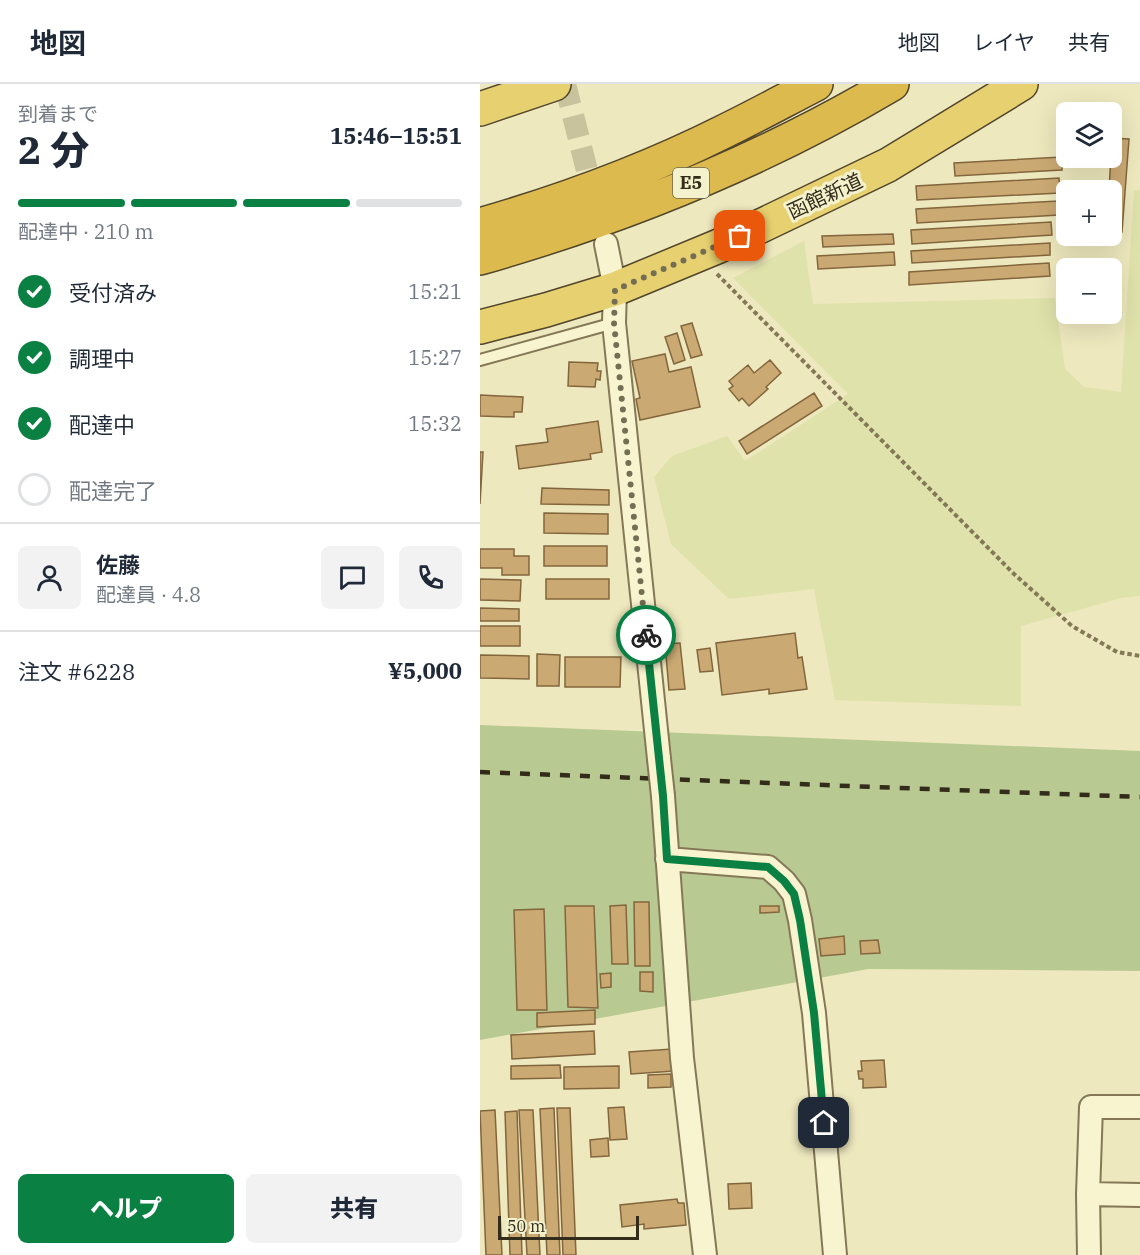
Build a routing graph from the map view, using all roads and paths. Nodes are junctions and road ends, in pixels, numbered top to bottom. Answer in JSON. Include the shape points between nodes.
{"nodes":[{"id":1,"x":554,"y":84,"type":"edge"},
{"id":2,"x":816,"y":84,"type":"edge"},
{"id":3,"x":892,"y":84,"type":"edge"},
{"id":4,"x":1021,"y":84,"type":"edge"},
{"id":5,"x":480,"y":109,"type":"edge"},
{"id":6,"x":480,"y":225,"type":"edge"},
{"id":7,"x":606,"y":244,"type":"dead end"},
{"id":8,"x":697,"y":256,"type":"junction"},
{"id":9,"x":480,"y":258,"type":"edge"},
{"id":10,"x":615,"y":290,"type":"junction"},
{"id":11,"x":614,"y":323,"type":"junction"},
{"id":12,"x":480,"y":327,"type":"edge"},
{"id":13,"x":480,"y":360,"type":"edge"},
{"id":14,"x":1140,"y":656,"type":"edge"},
{"id":15,"x":667,"y":859,"type":"junction"},
{"id":16,"x":1140,"y":1107,"type":"edge"},
{"id":17,"x":1088,"y":1194,"type":"junction"},
{"id":18,"x":1140,"y":1195,"type":"edge"},
{"id":19,"x":705,"y":1255,"type":"edge"},
{"id":20,"x":836,"y":1255,"type":"edge"},
{"id":21,"x":1089,"y":1255,"type":"edge"}],
"edges":[{"from":1,"to":5,"type":"highway"},
{"from":2,"to":6,"type":"highway","number":"E5","via":[[630,174]]},
{"from":3,"to":9,"type":"highway","number":"E5","via":[[736,164],[651,200]]},
{"from":4,"to":8,"type":"highway","name":"函館新道","via":[[888,165]]},
{"from":7,"to":10,"type":"street"},
{"from":8,"to":10,"type":"highway","name":"函館新道"},
{"from":8,"to":14,"type":"path","via":[[1014,574],[1072,626],[1117,652]]},
{"from":10,"to":11,"type":"street"},
{"from":10,"to":12,"type":"highway","name":"函館新道"},
{"from":11,"to":13,"type":"lane"},
{"from":11,"to":15,"type":"street","bridge":true},
{"from":15,"to":19,"type":"street","via":[[682,1058]]},
{"from":15,"to":20,"type":"street","via":[[768,867],[794,894],[814,1013]]},
{"from":16,"to":17,"type":"street","via":[[1091,1107]]},
{"from":17,"to":18,"type":"street"},
{"from":17,"to":21,"type":"street"}]}
